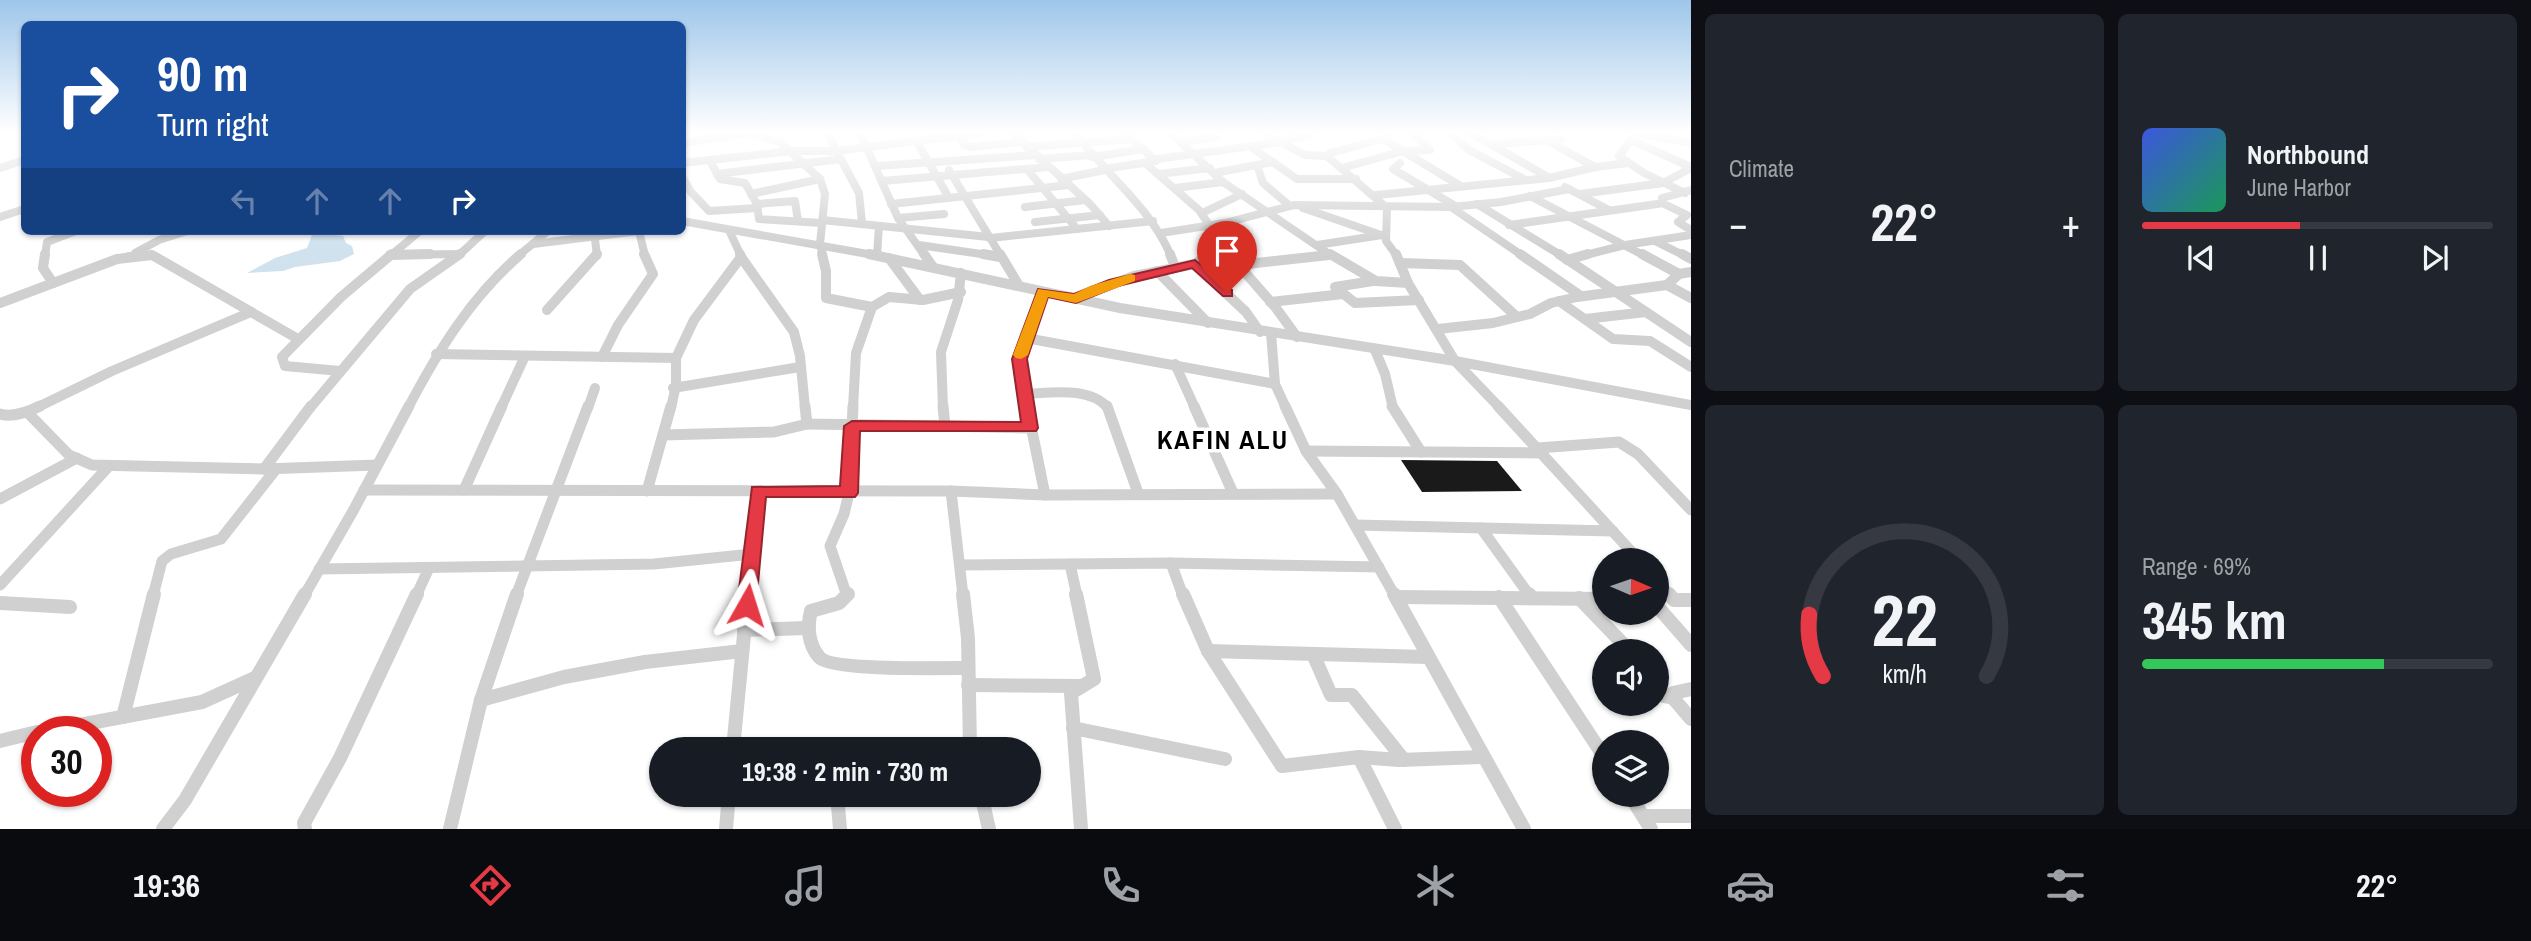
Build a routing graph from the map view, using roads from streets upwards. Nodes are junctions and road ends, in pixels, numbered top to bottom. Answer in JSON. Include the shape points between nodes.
{"nodes":[{"id":1,"x":1005,"y":171,"type":"edge"},
{"id":2,"x":733,"y":172,"type":"edge"},
{"id":3,"x":812,"y":172,"type":"edge"},
{"id":4,"x":848,"y":172,"type":"edge"},
{"id":5,"x":878,"y":172,"type":"edge"},
{"id":6,"x":935,"y":172,"type":"edge"},
{"id":7,"x":950,"y":172,"type":"edge"},
{"id":8,"x":997,"y":172,"type":"edge"},
{"id":9,"x":1029,"y":172,"type":"edge"},
{"id":10,"x":1053,"y":172,"type":"edge"},
{"id":11,"x":1095,"y":172,"type":"edge"},
{"id":12,"x":1105,"y":172,"type":"edge"},
{"id":13,"x":1155,"y":172,"type":"edge"},
{"id":14,"x":1189,"y":172,"type":"edge"},
{"id":15,"x":1214,"y":172,"type":"edge"},
{"id":16,"x":1257,"y":172,"type":"edge"},
{"id":17,"x":1287,"y":172,"type":"edge"},
{"id":18,"x":1347,"y":172,"type":"edge"},
{"id":19,"x":1398,"y":172,"type":"edge"},
{"id":20,"x":1437,"y":172,"type":"edge"},
{"id":21,"x":1509,"y":172,"type":"edge"},
{"id":22,"x":1538,"y":172,"type":"edge"},
{"id":23,"x":1575,"y":172,"type":"edge"},
{"id":24,"x":1643,"y":172,"type":"edge"},
{"id":25,"x":1683,"y":172,"type":"edge"},
{"id":26,"x":981,"y":173,"type":"junction"},
{"id":27,"x":717,"y":174,"type":"joint"},
{"id":28,"x":1158,"y":174,"type":"junction"},
{"id":29,"x":952,"y":175,"type":"junction"},
{"id":30,"x":937,"y":176,"type":"junction"},
{"id":31,"x":1257,"y":176,"type":"junction"},
{"id":32,"x":1549,"y":178,"type":"junction"},
{"id":33,"x":820,"y":179,"type":"junction"},
{"id":34,"x":1061,"y":179,"type":"junction"},
{"id":35,"x":1356,"y":179,"type":"junction"},
{"id":36,"x":1525,"y":180,"type":"junction"},
{"id":37,"x":882,"y":181,"type":"junction"},
{"id":38,"x":1223,"y":181,"type":"junction"},
{"id":39,"x":686,"y":183,"type":"edge"},
{"id":40,"x":1663,"y":183,"type":"junction"},
{"id":41,"x":1069,"y":185,"type":"junction"},
{"id":42,"x":1459,"y":185,"type":"junction"},
{"id":43,"x":1044,"y":188,"type":"junction"},
{"id":44,"x":1175,"y":188,"type":"junction"},
{"id":45,"x":1429,"y":189,"type":"junction"},
{"id":46,"x":1569,"y":189,"type":"junction"},
{"id":47,"x":1017,"y":191,"type":"junction"},
{"id":48,"x":1239,"y":192,"type":"junction"},
{"id":49,"x":994,"y":193,"type":"junction"},
{"id":50,"x":1689,"y":193,"type":"edge"},
{"id":51,"x":751,"y":194,"type":"junction"},
{"id":52,"x":1579,"y":194,"type":"junction"},
{"id":53,"x":1376,"y":195,"type":"junction"},
{"id":54,"x":1531,"y":195,"type":"junction"},
{"id":55,"x":964,"y":197,"type":"junction"},
{"id":56,"x":949,"y":198,"type":"junction"},
{"id":57,"x":936,"y":199,"type":"junction"},
{"id":58,"x":1085,"y":200,"type":"junction"},
{"id":59,"x":1057,"y":203,"type":"junction"},
{"id":60,"x":1662,"y":203,"type":"junction"},
{"id":61,"x":891,"y":204,"type":"junction"},
{"id":62,"x":1477,"y":204,"type":"junction"},
{"id":63,"x":757,"y":206,"type":"junction"},
{"id":64,"x":1292,"y":206,"type":"junction"},
{"id":65,"x":1025,"y":207,"type":"junction"},
{"id":66,"x":1454,"y":207,"type":"junction"},
{"id":67,"x":1387,"y":208,"type":"junction"},
{"id":68,"x":21,"y":210,"type":"edge"},
{"id":69,"x":1609,"y":210,"type":"junction"},
{"id":70,"x":1268,"y":211,"type":"junction"},
{"id":71,"x":715,"y":212,"type":"junction"},
{"id":72,"x":1202,"y":213,"type":"junction"},
{"id":73,"x":944,"y":214,"type":"junction"},
{"id":74,"x":1100,"y":215,"type":"junction"},
{"id":75,"x":1571,"y":215,"type":"junction"},
{"id":76,"x":1689,"y":216,"type":"edge"},
{"id":77,"x":0,"y":217,"type":"edge"},
{"id":78,"x":898,"y":218,"type":"junction"},
{"id":79,"x":1068,"y":218,"type":"junction"},
{"id":80,"x":686,"y":220,"type":"edge"},
{"id":81,"x":798,"y":221,"type":"junction"},
{"id":82,"x":822,"y":221,"type":"junction"},
{"id":83,"x":1153,"y":221,"type":"junction"},
{"id":84,"x":686,"y":222,"type":"edge"},
{"id":85,"x":1035,"y":222,"type":"junction"},
{"id":86,"x":862,"y":223,"type":"junction"},
{"id":87,"x":1509,"y":225,"type":"junction"},
{"id":88,"x":879,"y":226,"type":"junction"},
{"id":89,"x":1108,"y":226,"type":"junction"},
{"id":90,"x":1207,"y":226,"type":"junction"},
{"id":91,"x":906,"y":229,"type":"junction"},
{"id":92,"x":1077,"y":229,"type":"junction"},
{"id":93,"x":729,"y":230,"type":"junction"},
{"id":94,"x":1691,"y":230,"type":"edge"},
{"id":95,"x":1043,"y":233,"type":"junction"},
{"id":96,"x":1161,"y":233,"type":"junction"},
{"id":97,"x":954,"y":234,"type":"junction"},
{"id":98,"x":65,"y":235,"type":"edge"},
{"id":99,"x":175,"y":235,"type":"edge"},
{"id":100,"x":415,"y":235,"type":"edge"},
{"id":101,"x":481,"y":235,"type":"edge"},
{"id":102,"x":543,"y":235,"type":"edge"},
{"id":103,"x":589,"y":235,"type":"edge"},
{"id":104,"x":595,"y":235,"type":"edge"},
{"id":105,"x":640,"y":235,"type":"edge"},
{"id":106,"x":1383,"y":235,"type":"junction"},
{"id":107,"x":1691,"y":235,"type":"edge"},
{"id":108,"x":990,"y":237,"type":"junction"},
{"id":109,"x":1655,"y":240,"type":"junction"},
{"id":110,"x":533,"y":244,"type":"junction"},
{"id":111,"x":820,"y":244,"type":"junction"},
{"id":112,"x":1625,"y":245,"type":"junction"},
{"id":113,"x":919,"y":246,"type":"junction"},
{"id":114,"x":1317,"y":246,"type":"junction"},
{"id":115,"x":461,"y":254,"type":"junction"},
{"id":116,"x":134,"y":255,"type":"junction"},
{"id":117,"x":389,"y":255,"type":"junction"},
{"id":118,"x":877,"y":255,"type":"junction"},
{"id":119,"x":1329,"y":255,"type":"junction"},
{"id":120,"x":741,"y":257,"type":"junction"},
{"id":121,"x":1000,"y":257,"type":"junction"},
{"id":122,"x":889,"y":258,"type":"junction"},
{"id":123,"x":1691,"y":259,"type":"edge"},
{"id":124,"x":1567,"y":260,"type":"junction"},
{"id":125,"x":1235,"y":261,"type":"junction"},
{"id":126,"x":1400,"y":263,"type":"junction"},
{"id":127,"x":1195,"y":264,"type":"junction"},
{"id":128,"x":933,"y":267,"type":"junction"},
{"id":129,"x":1175,"y":267,"type":"junction"},
{"id":130,"x":1157,"y":271,"type":"junction"},
{"id":131,"x":1691,"y":272,"type":"edge"},
{"id":132,"x":961,"y":273,"type":"junction"},
{"id":133,"x":1679,"y":274,"type":"junction"},
{"id":134,"x":1376,"y":281,"type":"junction"},
{"id":135,"x":1408,"y":283,"type":"junction"},
{"id":136,"x":52,"y":284,"type":"junction"},
{"id":137,"x":1017,"y":284,"type":"junction"},
{"id":138,"x":1667,"y":285,"type":"junction"},
{"id":139,"x":961,"y":292,"type":"junction"},
{"id":140,"x":1043,"y":292,"type":"junction"},
{"id":141,"x":1618,"y":293,"type":"junction"},
{"id":142,"x":1343,"y":294,"type":"junction"},
{"id":143,"x":1581,"y":296,"type":"junction"},
{"id":144,"x":1691,"y":298,"type":"edge"},
{"id":145,"x":1076,"y":299,"type":"junction"},
{"id":146,"x":920,"y":300,"type":"junction"},
{"id":147,"x":1419,"y":300,"type":"junction"},
{"id":148,"x":1559,"y":301,"type":"junction"},
{"id":149,"x":1270,"y":302,"type":"junction"},
{"id":150,"x":0,"y":303,"type":"edge"},
{"id":151,"x":872,"y":307,"type":"junction"},
{"id":152,"x":547,"y":310,"type":"dead end"},
{"id":153,"x":251,"y":312,"type":"junction"},
{"id":154,"x":1646,"y":312,"type":"junction"},
{"id":155,"x":1517,"y":317,"type":"junction"},
{"id":156,"x":1585,"y":319,"type":"junction"},
{"id":157,"x":1208,"y":323,"type":"junction"},
{"id":158,"x":1438,"y":329,"type":"junction"},
{"id":159,"x":1266,"y":332,"type":"junction"},
{"id":160,"x":1297,"y":337,"type":"junction"},
{"id":161,"x":1026,"y":338,"type":"junction"},
{"id":162,"x":298,"y":339,"type":"junction"},
{"id":163,"x":1691,"y":342,"type":"edge"},
{"id":164,"x":1375,"y":350,"type":"junction"},
{"id":165,"x":436,"y":354,"type":"junction"},
{"id":166,"x":525,"y":356,"type":"junction"},
{"id":167,"x":601,"y":357,"type":"junction"},
{"id":168,"x":676,"y":359,"type":"junction"},
{"id":169,"x":1455,"y":361,"type":"junction"},
{"id":170,"x":1175,"y":364,"type":"junction"},
{"id":171,"x":800,"y":367,"type":"junction"},
{"id":172,"x":1691,"y":367,"type":"edge"},
{"id":173,"x":340,"y":371,"type":"junction"},
{"id":174,"x":1276,"y":384,"type":"junction"},
{"id":175,"x":595,"y":388,"type":"dead end"},
{"id":176,"x":673,"y":388,"type":"junction"},
{"id":177,"x":1025,"y":394,"type":"junction"},
{"id":178,"x":1691,"y":404,"type":"edge"},
{"id":179,"x":27,"y":412,"type":"junction"},
{"id":180,"x":0,"y":414,"type":"edge"},
{"id":181,"x":807,"y":425,"type":"junction"},
{"id":182,"x":852,"y":426,"type":"junction"},
{"id":183,"x":945,"y":426,"type":"junction"},
{"id":184,"x":1030,"y":428,"type":"junction"},
{"id":185,"x":663,"y":435,"type":"junction"},
{"id":186,"x":1541,"y":450,"type":"junction"},
{"id":187,"x":1306,"y":451,"type":"junction"},
{"id":188,"x":1421,"y":452,"type":"junction"},
{"id":189,"x":77,"y":458,"type":"junction"},
{"id":190,"x":377,"y":465,"type":"junction"},
{"id":191,"x":107,"y":467,"type":"junction"},
{"id":192,"x":270,"y":469,"type":"junction"},
{"id":193,"x":364,"y":489,"type":"junction"},
{"id":194,"x":464,"y":490,"type":"junction"},
{"id":195,"x":556,"y":490,"type":"junction"},
{"id":196,"x":647,"y":491,"type":"junction"},
{"id":197,"x":758,"y":491,"type":"junction"},
{"id":198,"x":951,"y":491,"type":"junction"},
{"id":199,"x":849,"y":493,"type":"junction"},
{"id":200,"x":1233,"y":493,"type":"junction"},
{"id":201,"x":1138,"y":494,"type":"junction"},
{"id":202,"x":1337,"y":494,"type":"junction"},
{"id":203,"x":1045,"y":495,"type":"junction"},
{"id":204,"x":0,"y":499,"type":"edge"},
{"id":205,"x":1691,"y":509,"type":"edge"},
{"id":206,"x":1355,"y":525,"type":"junction"},
{"id":207,"x":1481,"y":528,"type":"junction"},
{"id":208,"x":1613,"y":531,"type":"junction"},
{"id":209,"x":1628,"y":548,"type":"edge"},
{"id":210,"x":752,"y":554,"type":"junction"},
{"id":211,"x":1171,"y":563,"type":"junction"},
{"id":212,"x":1070,"y":564,"type":"junction"},
{"id":213,"x":961,"y":565,"type":"junction"},
{"id":214,"x":530,"y":566,"type":"junction"},
{"id":215,"x":1379,"y":567,"type":"junction"},
{"id":216,"x":429,"y":568,"type":"junction"},
{"id":217,"x":319,"y":569,"type":"junction"},
{"id":218,"x":0,"y":585,"type":"edge"},
{"id":219,"x":1670,"y":596,"type":"edge"},
{"id":220,"x":1396,"y":597,"type":"junction"},
{"id":221,"x":1499,"y":597,"type":"junction"},
{"id":222,"x":1532,"y":598,"type":"junction"},
{"id":223,"x":1579,"y":598,"type":"junction"},
{"id":224,"x":1592,"y":598,"type":"edge"},
{"id":225,"x":1670,"y":600,"type":"edge"},
{"id":226,"x":1674,"y":600,"type":"junction"},
{"id":227,"x":1691,"y":600,"type":"edge"},
{"id":228,"x":0,"y":603,"type":"edge"},
{"id":229,"x":71,"y":607,"type":"dead end"},
{"id":230,"x":1670,"y":621,"type":"edge"},
{"id":231,"x":807,"y":628,"type":"junction"},
{"id":232,"x":744,"y":630,"type":"junction"},
{"id":233,"x":1619,"y":639,"type":"edge"},
{"id":234,"x":1691,"y":645,"type":"edge"},
{"id":235,"x":742,"y":651,"type":"junction"},
{"id":236,"x":1208,"y":652,"type":"junction"},
{"id":237,"x":1313,"y":654,"type":"junction"},
{"id":238,"x":1427,"y":657,"type":"junction"},
{"id":239,"x":968,"y":668,"type":"junction"},
{"id":240,"x":255,"y":678,"type":"junction"},
{"id":241,"x":968,"y":685,"type":"junction"},
{"id":242,"x":1082,"y":686,"type":"junction"},
{"id":243,"x":1691,"y":689,"type":"edge"},
{"id":244,"x":1669,"y":697,"type":"edge"},
{"id":245,"x":1673,"y":698,"type":"junction"},
{"id":246,"x":481,"y":700,"type":"junction"},
{"id":247,"x":123,"y":717,"type":"junction"},
{"id":248,"x":112,"y":719,"type":"edge"},
{"id":249,"x":1691,"y":719,"type":"edge"},
{"id":250,"x":1073,"y":728,"type":"junction"},
{"id":251,"x":21,"y":736,"type":"edge"},
{"id":252,"x":734,"y":737,"type":"edge"},
{"id":253,"x":970,"y":737,"type":"edge"},
{"id":254,"x":1592,"y":738,"type":"edge"},
{"id":255,"x":0,"y":741,"type":"edge"},
{"id":256,"x":1359,"y":757,"type":"junction"},
{"id":257,"x":1482,"y":758,"type":"junction"},
{"id":258,"x":1225,"y":760,"type":"dead end"},
{"id":259,"x":1405,"y":760,"type":"junction"},
{"id":260,"x":728,"y":807,"type":"edge"},
{"id":261,"x":837,"y":807,"type":"edge"},
{"id":262,"x":984,"y":807,"type":"edge"},
{"id":263,"x":1637,"y":807,"type":"edge"},
{"id":264,"x":1691,"y":816,"type":"edge"},
{"id":265,"x":1647,"y":822,"type":"edge"},
{"id":266,"x":163,"y":829,"type":"edge"},
{"id":267,"x":305,"y":829,"type":"edge"},
{"id":268,"x":450,"y":829,"type":"edge"},
{"id":269,"x":726,"y":829,"type":"edge"},
{"id":270,"x":839,"y":829,"type":"edge"},
{"id":271,"x":989,"y":829,"type":"edge"},
{"id":272,"x":1081,"y":829,"type":"edge"},
{"id":273,"x":1395,"y":829,"type":"edge"},
{"id":274,"x":1524,"y":829,"type":"edge"}],
"edges":[{"from":1,"to":47,"type":"street"},
{"from":2,"to":27,"type":"street"},
{"from":3,"to":33,"type":"street"},
{"from":4,"to":86,"type":"street","via":[[859,193]]},
{"from":5,"to":37,"type":"street"},
{"from":6,"to":30,"type":"street"},
{"from":7,"to":29,"type":"street"},
{"from":8,"to":26,"type":"street"},
{"from":9,"to":43,"type":"street"},
{"from":10,"to":34,"type":"street"},
{"from":11,"to":34,"type":"street"},
{"from":12,"to":83,"type":"street"},
{"from":13,"to":28,"type":"street"},
{"from":14,"to":28,"type":"street"},
{"from":15,"to":38,"type":"street"},
{"from":16,"to":31,"type":"street"},
{"from":17,"to":35,"type":"street","via":[[1299,180]]},
{"from":18,"to":35,"type":"street"},
{"from":19,"to":45,"type":"street"},
{"from":20,"to":42,"type":"street"},
{"from":21,"to":36,"type":"street"},
{"from":22,"to":32,"type":"street"},
{"from":23,"to":32,"type":"street"},
{"from":24,"to":40,"type":"street"},
{"from":25,"to":40,"type":"street"},
{"from":26,"to":29,"type":"street"},
{"from":26,"to":49,"type":"street"},
{"from":27,"to":51,"type":"street","via":[[724,180],[744,182]]},
{"from":28,"to":44,"type":"street"},
{"from":29,"to":30,"type":"street"},
{"from":29,"to":55,"type":"street"},
{"from":30,"to":37,"type":"street"},
{"from":30,"to":56,"type":"street"},
{"from":31,"to":48,"type":"street"},
{"from":31,"to":64,"type":"street"},
{"from":32,"to":36,"type":"street"},
{"from":32,"to":46,"type":"street"},
{"from":33,"to":51,"type":"street"},
{"from":33,"to":82,"type":"street","via":[[825,194]]},
{"from":34,"to":41,"type":"street"},
{"from":35,"to":53,"type":"street"},
{"from":36,"to":42,"type":"street"},
{"from":37,"to":61,"type":"street"},
{"from":38,"to":44,"type":"street"},
{"from":38,"to":48,"type":"street"},
{"from":39,"to":71,"type":"street","via":[[698,201]]},
{"from":40,"to":50,"type":"street"},
{"from":40,"to":52,"type":"street"},
{"from":41,"to":43,"type":"street"},
{"from":41,"to":58,"type":"street"},
{"from":42,"to":45,"type":"street"},
{"from":43,"to":47,"type":"street"},
{"from":43,"to":59,"type":"street"},
{"from":44,"to":72,"type":"street"},
{"from":45,"to":53,"type":"street"},
{"from":45,"to":66,"type":"street"},
{"from":46,"to":52,"type":"street"},
{"from":46,"to":54,"type":"street"},
{"from":47,"to":49,"type":"street"},
{"from":47,"to":65,"type":"street"},
{"from":48,"to":70,"type":"street"},
{"from":48,"to":72,"type":"street"},
{"from":49,"to":55,"type":"street"},
{"from":50,"to":60,"type":"street","via":[[1662,198]]},
{"from":51,"to":63,"type":"street"},
{"from":52,"to":69,"type":"street"},
{"from":53,"to":67,"type":"street"},
{"from":54,"to":62,"type":"street"},
{"from":54,"to":75,"type":"street"},
{"from":55,"to":56,"type":"street"},
{"from":55,"to":108,"type":"street"},
{"from":56,"to":57,"type":"street"},
{"from":57,"to":61,"type":"street"},
{"from":57,"to":73,"type":"street"},
{"from":58,"to":59,"type":"street"},
{"from":58,"to":74,"type":"street"},
{"from":59,"to":65,"type":"street"},
{"from":59,"to":79,"type":"street"},
{"from":60,"to":69,"type":"street"},
{"from":60,"to":76,"type":"street"},
{"from":61,"to":78,"type":"street"},
{"from":62,"to":66,"type":"street"},
{"from":62,"to":87,"type":"street"},
{"from":63,"to":71,"type":"street"},
{"from":63,"to":81,"type":"street","via":[[761,219]]},
{"from":63,"to":81,"type":"street","via":[[795,201]]},
{"from":64,"to":67,"type":"street"},
{"from":64,"to":70,"type":"street"},
{"from":64,"to":106,"type":"street"},
{"from":65,"to":85,"type":"street"},
{"from":66,"to":67,"type":"street"},
{"from":66,"to":143,"type":"street"},
{"from":67,"to":106,"type":"street"},
{"from":68,"to":77,"type":"street"},
{"from":69,"to":75,"type":"street"},
{"from":70,"to":90,"type":"street"},
{"from":70,"to":114,"type":"street"},
{"from":71,"to":80,"type":"street"},
{"from":72,"to":90,"type":"street"},
{"from":73,"to":78,"type":"street"},
{"from":73,"to":97,"type":"street"},
{"from":74,"to":79,"type":"street"},
{"from":74,"to":89,"type":"street"},
{"from":75,"to":87,"type":"street"},
{"from":75,"to":112,"type":"street"},
{"from":76,"to":94,"type":"street","via":[[1678,222]]},
{"from":78,"to":91,"type":"street"},
{"from":79,"to":85,"type":"street"},
{"from":79,"to":92,"type":"street"},
{"from":81,"to":82,"type":"street"},
{"from":82,"to":86,"type":"street"},
{"from":82,"to":111,"type":"street"},
{"from":83,"to":89,"type":"street"},
{"from":83,"to":96,"type":"street"},
{"from":84,"to":93,"type":"street"},
{"from":85,"to":95,"type":"street"},
{"from":86,"to":88,"type":"street"},
{"from":87,"to":124,"type":"street"},
{"from":88,"to":91,"type":"street"},
{"from":88,"to":118,"type":"street"},
{"from":89,"to":92,"type":"street"},
{"from":90,"to":96,"type":"street"},
{"from":90,"to":125,"type":"street"},
{"from":91,"to":97,"type":"street"},
{"from":91,"to":113,"type":"street"},
{"from":92,"to":95,"type":"street"},
{"from":93,"to":111,"type":"street"},
{"from":93,"to":120,"type":"street"},
{"from":95,"to":108,"type":"street"},
{"from":96,"to":129,"type":"street"},
{"from":97,"to":108,"type":"street"},
{"from":98,"to":136,"type":"street","via":[[47,242],[43,268]]},
{"from":99,"to":116,"type":"street"},
{"from":100,"to":117,"type":"street"},
{"from":101,"to":115,"type":"street"},
{"from":102,"to":110,"type":"street"},
{"from":103,"to":110,"type":"street"},
{"from":104,"to":152,"type":"street","via":[[597,256]]},
{"from":105,"to":167,"type":"street","via":[[653,274]]},
{"from":106,"to":114,"type":"street"},
{"from":106,"to":126,"type":"street"},
{"from":107,"to":109,"type":"street"},
{"from":108,"to":121,"type":"street"},
{"from":109,"to":112,"type":"street"},
{"from":109,"to":123,"type":"street"},
{"from":110,"to":165,"type":"street","via":[[473,303]]},
{"from":111,"to":118,"type":"street"},
{"from":111,"to":151,"type":"street","via":[[826,298]]},
{"from":112,"to":124,"type":"street"},
{"from":112,"to":133,"type":"street"},
{"from":113,"to":121,"type":"street"},
{"from":113,"to":128,"type":"street"},
{"from":114,"to":119,"type":"street"},
{"from":115,"to":117,"type":"street"},
{"from":115,"to":173,"type":"street","via":[[410,289]]},
{"from":116,"to":136,"type":"street"},
{"from":116,"to":153,"type":"street","via":[[163,259]]},
{"from":117,"to":162,"type":"street"},
{"from":118,"to":122,"type":"street"},
{"from":119,"to":125,"type":"street"},
{"from":119,"to":134,"type":"street"},
{"from":120,"to":168,"type":"street","via":[[681,343]]},
{"from":120,"to":171,"type":"street","via":[[794,332]]},
{"from":121,"to":137,"type":"street"},
{"from":122,"to":128,"type":"street"},
{"from":122,"to":146,"type":"street"},
{"from":124,"to":141,"type":"street"},
{"from":125,"to":127,"type":"street","via":[[1201,260]]},
{"from":125,"to":149,"type":"street"},
{"from":126,"to":135,"type":"street"},
{"from":126,"to":155,"type":"street","via":[[1460,265]]},
{"from":127,"to":129,"type":"street"},
{"from":127,"to":159,"type":"street"},
{"from":128,"to":132,"type":"street"},
{"from":129,"to":130,"type":"street"},
{"from":130,"to":145,"type":"street"},
{"from":130,"to":157,"type":"street"},
{"from":131,"to":133,"type":"street"},
{"from":132,"to":137,"type":"street"},
{"from":132,"to":139,"type":"street"},
{"from":133,"to":138,"type":"street"},
{"from":134,"to":135,"type":"street"},
{"from":134,"to":142,"type":"street","via":[[1335,286]]},
{"from":135,"to":147,"type":"street"},
{"from":136,"to":150,"type":"street"},
{"from":137,"to":140,"type":"street"},
{"from":138,"to":141,"type":"street"},
{"from":138,"to":144,"type":"street"},
{"from":139,"to":146,"type":"street"},
{"from":139,"to":183,"type":"street","via":[[942,344]]},
{"from":140,"to":145,"type":"street"},
{"from":140,"to":161,"type":"street"},
{"from":141,"to":143,"type":"street"},
{"from":141,"to":154,"type":"street"},
{"from":142,"to":147,"type":"street","via":[[1358,304]]},
{"from":142,"to":149,"type":"street"},
{"from":143,"to":148,"type":"street"},
{"from":145,"to":157,"type":"street"},
{"from":146,"to":151,"type":"street","via":[[889,297]]},
{"from":147,"to":158,"type":"street"},
{"from":148,"to":155,"type":"street"},
{"from":148,"to":156,"type":"street"},
{"from":149,"to":160,"type":"street"},
{"from":151,"to":182,"type":"street","via":[[856,354]]},
{"from":153,"to":162,"type":"street"},
{"from":153,"to":179,"type":"street"},
{"from":154,"to":156,"type":"street"},
{"from":154,"to":163,"type":"street"},
{"from":155,"to":158,"type":"street"},
{"from":156,"to":172,"type":"street","via":[[1613,339],[1650,341]]},
{"from":157,"to":159,"type":"street"},
{"from":158,"to":169,"type":"street"},
{"from":159,"to":160,"type":"street"},
{"from":159,"to":174,"type":"street"},
{"from":160,"to":164,"type":"street"},
{"from":161,"to":170,"type":"street"},
{"from":161,"to":177,"type":"street","via":[[1020,359]]},
{"from":162,"to":173,"type":"street","via":[[282,357],[285,366]]},
{"from":164,"to":169,"type":"street"},
{"from":164,"to":188,"type":"street","via":[[1391,404]]},
{"from":165,"to":166,"type":"street"},
{"from":165,"to":190,"type":"street"},
{"from":166,"to":167,"type":"street"},
{"from":166,"to":194,"type":"street"},
{"from":167,"to":168,"type":"street"},
{"from":168,"to":176,"type":"street"},
{"from":169,"to":178,"type":"street"},
{"from":169,"to":186,"type":"street"},
{"from":170,"to":174,"type":"street"},
{"from":170,"to":200,"type":"street"},
{"from":171,"to":176,"type":"street"},
{"from":171,"to":181,"type":"street"},
{"from":173,"to":192,"type":"street","via":[[315,399]]},
{"from":174,"to":187,"type":"street"},
{"from":175,"to":195,"type":"street"},
{"from":176,"to":185,"type":"street"},
{"from":177,"to":184,"type":"street"},
{"from":177,"to":201,"type":"street","via":[[1077,394],[1107,405]]},
{"from":179,"to":180,"type":"street"},
{"from":179,"to":189,"type":"street"},
{"from":181,"to":182,"type":"street"},
{"from":181,"to":185,"type":"street","via":[[774,432]]},
{"from":182,"to":183,"type":"street"},
{"from":182,"to":199,"type":"street"},
{"from":183,"to":184,"type":"street"},
{"from":184,"to":203,"type":"street"},
{"from":185,"to":196,"type":"street"},
{"from":186,"to":188,"type":"street"},
{"from":186,"to":205,"type":"street","via":[[1619,442],[1638,454]]},
{"from":186,"to":208,"type":"street"},
{"from":187,"to":188,"type":"street"},
{"from":187,"to":202,"type":"street"},
{"from":189,"to":191,"type":"street"},
{"from":189,"to":204,"type":"street"},
{"from":190,"to":192,"type":"street"},
{"from":190,"to":193,"type":"street"},
{"from":191,"to":192,"type":"street"},
{"from":191,"to":218,"type":"street"},
{"from":192,"to":247,"type":"street","via":[[221,538],[162,561]]},
{"from":193,"to":194,"type":"street"},
{"from":193,"to":217,"type":"street"},
{"from":194,"to":195,"type":"street"},
{"from":195,"to":196,"type":"street"},
{"from":195,"to":214,"type":"street"},
{"from":196,"to":197,"type":"street"},
{"from":197,"to":199,"type":"street"},
{"from":197,"to":210,"type":"street"},
{"from":198,"to":199,"type":"street"},
{"from":198,"to":203,"type":"street"},
{"from":198,"to":213,"type":"street"},
{"from":199,"to":231,"type":"street","via":[[830,546],[848,595],[839,603],[811,611]]},
{"from":200,"to":201,"type":"street"},
{"from":200,"to":202,"type":"street"},
{"from":201,"to":203,"type":"street"},
{"from":202,"to":206,"type":"street"},
{"from":206,"to":207,"type":"street"},
{"from":206,"to":215,"type":"street"},
{"from":207,"to":208,"type":"street"},
{"from":207,"to":222,"type":"street"},
{"from":208,"to":209,"type":"street"},
{"from":210,"to":214,"type":"street","via":[[653,564]]},
{"from":210,"to":232,"type":"street"},
{"from":211,"to":212,"type":"street"},
{"from":211,"to":215,"type":"street"},
{"from":211,"to":236,"type":"street"},
{"from":212,"to":213,"type":"street"},
{"from":212,"to":242,"type":"street","via":[[1094,676]]},
{"from":213,"to":239,"type":"street"},
{"from":214,"to":216,"type":"street"},
{"from":214,"to":246,"type":"street"},
{"from":215,"to":220,"type":"street"},
{"from":216,"to":217,"type":"street"},
{"from":216,"to":267,"type":"street"},
{"from":217,"to":240,"type":"street"},
{"from":219,"to":226,"type":"street"},
{"from":220,"to":221,"type":"street"},
{"from":220,"to":238,"type":"street"},
{"from":221,"to":222,"type":"street"},
{"from":221,"to":254,"type":"street"},
{"from":222,"to":223,"type":"street"},
{"from":223,"to":224,"type":"street"},
{"from":223,"to":233,"type":"street"},
{"from":225,"to":226,"type":"street"},
{"from":226,"to":227,"type":"street"},
{"from":228,"to":229,"type":"street"},
{"from":230,"to":234,"type":"street"},
{"from":231,"to":232,"type":"street"},
{"from":231,"to":239,"type":"street","via":[[827,662]]},
{"from":232,"to":235,"type":"street"},
{"from":235,"to":246,"type":"street","via":[[564,677]]},
{"from":235,"to":252,"type":"street"},
{"from":236,"to":237,"type":"street"},
{"from":236,"to":256,"type":"street","via":[[1282,766]]},
{"from":237,"to":238,"type":"street"},
{"from":237,"to":259,"type":"street","via":[[1331,695],[1352,695]]},
{"from":238,"to":257,"type":"street"},
{"from":239,"to":241,"type":"street"},
{"from":240,"to":247,"type":"street","via":[[202,702]]},
{"from":240,"to":266,"type":"street","via":[[185,800]]},
{"from":241,"to":242,"type":"street"},
{"from":241,"to":253,"type":"street"},
{"from":242,"to":250,"type":"street","via":[[1071,693]]},
{"from":243,"to":245,"type":"street","via":[[1673,693]]},
{"from":244,"to":245,"type":"street"},
{"from":245,"to":249,"type":"street"},
{"from":246,"to":268,"type":"street"},
{"from":247,"to":248,"type":"street"},
{"from":250,"to":258,"type":"street"},
{"from":250,"to":272,"type":"street"},
{"from":251,"to":255,"type":"street"},
{"from":256,"to":259,"type":"street"},
{"from":256,"to":273,"type":"street"},
{"from":257,"to":259,"type":"street"},
{"from":257,"to":274,"type":"street"},
{"from":260,"to":269,"type":"street"},
{"from":261,"to":270,"type":"street"},
{"from":262,"to":271,"type":"street"},
{"from":263,"to":265,"type":"street"},
{"from":264,"to":265,"type":"street"}]}
